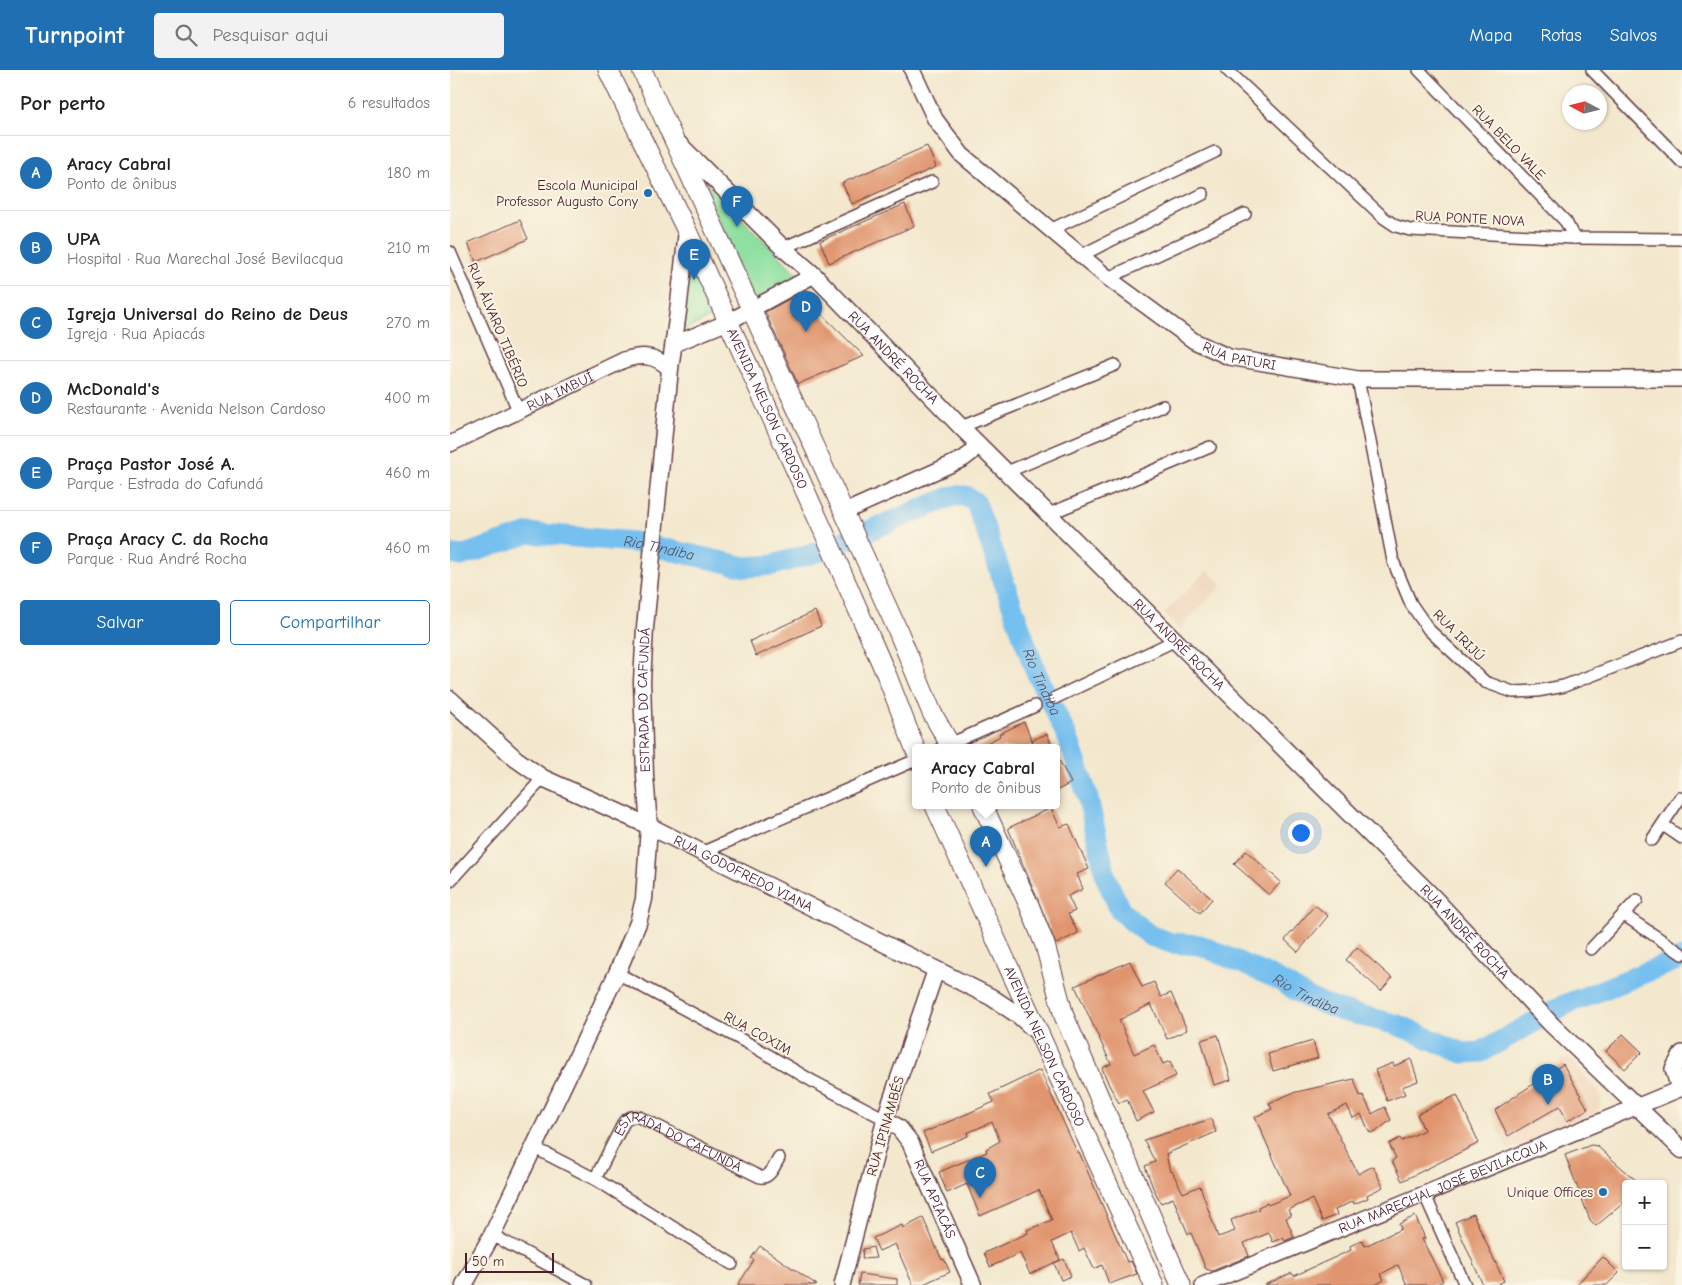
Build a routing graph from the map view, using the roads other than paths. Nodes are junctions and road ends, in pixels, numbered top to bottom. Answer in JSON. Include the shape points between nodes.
{"nodes":[{"id":1,"x":608,"y":70,"type":"edge"},
{"id":2,"x":642,"y":70,"type":"edge"},
{"id":3,"x":912,"y":70,"type":"edge"},
{"id":4,"x":1228,"y":70,"type":"edge"},
{"id":5,"x":1419,"y":70,"type":"edge"},
{"id":6,"x":1592,"y":70,"type":"edge"},
{"id":7,"x":673,"y":139,"type":"junction"},
{"id":8,"x":1215,"y":152,"type":"dead end"},
{"id":9,"x":1682,"y":162,"type":"edge"},
{"id":10,"x":932,"y":182,"type":"dead end"},
{"id":11,"x":1203,"y":194,"type":"dead end"},
{"id":12,"x":1245,"y":214,"type":"dead end"},
{"id":13,"x":1050,"y":230,"type":"junction"},
{"id":14,"x":686,"y":231,"type":"junction"},
{"id":15,"x":1574,"y":238,"type":"junction"},
{"id":16,"x":1682,"y":239,"type":"edge"},
{"id":17,"x":783,"y":248,"type":"junction"},
{"id":18,"x":450,"y":252,"type":"edge"},
{"id":19,"x":1080,"y":256,"type":"junction"},
{"id":20,"x":814,"y":275,"type":"junction"},
{"id":21,"x":1108,"y":278,"type":"junction"},
{"id":22,"x":751,"y":309,"type":"junction"},
{"id":23,"x":728,"y":322,"type":"junction"},
{"id":24,"x":674,"y":344,"type":"junction"},
{"id":25,"x":1115,"y":365,"type":"dead end"},
{"id":26,"x":670,"y":369,"type":"junction"},
{"id":27,"x":1358,"y":378,"type":"junction"},
{"id":28,"x":1682,"y":379,"type":"edge"},
{"id":29,"x":1162,"y":406,"type":"dead end"},
{"id":30,"x":518,"y":410,"type":"junction"},
{"id":31,"x":960,"y":427,"type":"junction"},
{"id":32,"x":976,"y":442,"type":"junction"},
{"id":33,"x":450,"y":444,"type":"edge"},
{"id":34,"x":1210,"y":448,"type":"dead end"},
{"id":35,"x":1007,"y":472,"type":"junction"},
{"id":36,"x":844,"y":512,"type":"junction"},
{"id":37,"x":1049,"y":514,"type":"junction"},
{"id":38,"x":1176,"y":640,"type":"junction"},
{"id":39,"x":1682,"y":641,"type":"edge"},
{"id":40,"x":1055,"y":698,"type":"dead end"},
{"id":41,"x":450,"y":699,"type":"edge"},
{"id":42,"x":1035,"y":706,"type":"dead end"},
{"id":43,"x":914,"y":744,"type":"edge"},
{"id":44,"x":946,"y":744,"type":"edge"},
{"id":45,"x":953,"y":744,"type":"edge"},
{"id":46,"x":912,"y":762,"type":"edge"},
{"id":47,"x":544,"y":778,"type":"junction"},
{"id":48,"x":1680,"y":798,"type":"dead end"},
{"id":49,"x":936,"y":809,"type":"edge"},
{"id":50,"x":984,"y":809,"type":"edge"},
{"id":51,"x":1663,"y":825,"type":"junction"},
{"id":52,"x":649,"y":826,"type":"junction"},
{"id":53,"x":1682,"y":838,"type":"edge"},
{"id":54,"x":1652,"y":840,"type":"dead end"},
{"id":55,"x":701,"y":853,"type":"junction"},
{"id":56,"x":450,"y":881,"type":"edge"},
{"id":57,"x":1637,"y":900,"type":"dead end"},
{"id":58,"x":1624,"y":915,"type":"junction"},
{"id":59,"x":1591,"y":949,"type":"dead end"},
{"id":60,"x":1682,"y":954,"type":"edge"},
{"id":61,"x":936,"y":970,"type":"junction"},
{"id":62,"x":617,"y":973,"type":"junction"},
{"id":63,"x":1042,"y":1038,"type":"junction"},
{"id":64,"x":1682,"y":1053,"type":"edge"},
{"id":65,"x":1681,"y":1088,"type":"edge"},
{"id":66,"x":1637,"y":1106,"type":"junction"},
{"id":67,"x":885,"y":1120,"type":"junction"},
{"id":68,"x":533,"y":1147,"type":"junction"},
{"id":69,"x":1682,"y":1150,"type":"edge"},
{"id":70,"x":779,"y":1158,"type":"dead end"},
{"id":71,"x":595,"y":1179,"type":"junction"},
{"id":72,"x":1424,"y":1193,"type":"junction"},
{"id":73,"x":492,"y":1235,"type":"junction"},
{"id":74,"x":732,"y":1264,"type":"dead end"},
{"id":75,"x":464,"y":1285,"type":"edge"},
{"id":76,"x":586,"y":1285,"type":"edge"},
{"id":77,"x":842,"y":1285,"type":"edge"},
{"id":78,"x":973,"y":1285,"type":"edge"},
{"id":79,"x":1154,"y":1285,"type":"edge"},
{"id":80,"x":1181,"y":1285,"type":"edge"},
{"id":81,"x":1203,"y":1285,"type":"edge"},
{"id":82,"x":1465,"y":1285,"type":"edge"}],
"edges":[{"from":1,"to":14,"type":"main road","name":"AVENIDA NELSON CARDOSO"},
{"from":2,"to":7,"type":"main road","name":"AVENIDA NELSON CARDOSO"},
{"from":3,"to":13,"type":"street","name":"RUA PATURI","via":[[935,119],[962,155]]},
{"from":4,"to":15,"type":"street","name":"RUA PONTE NOVA","via":[[1396,226],[1410,230]]},
{"from":5,"to":15,"type":"street","name":"RUA BELO VALE","via":[[1566,222]]},
{"from":6,"to":9,"type":"street"},
{"from":7,"to":17,"type":"main road","name":"RUA ANDRÉ ROCHA"},
{"from":7,"to":22,"type":"main road","name":"AVENIDA NELSON CARDOSO"},
{"from":8,"to":13,"type":"street"},
{"from":10,"to":17,"type":"street"},
{"from":11,"to":19,"type":"street"},
{"from":12,"to":21,"type":"street"},
{"from":13,"to":19,"type":"street","name":"RUA PATURI"},
{"from":14,"to":23,"type":"main road","name":"AVENIDA NELSON CARDOSO"},
{"from":14,"to":24,"type":"main road","name":"ESTRADA DO CAFUNDÁ"},
{"from":15,"to":16,"type":"street","name":"RUA PONTE NOVA"},
{"from":17,"to":20,"type":"main road","name":"RUA ANDRÉ ROCHA"},
{"from":18,"to":30,"type":"street","name":"RUA ÁLVARO TIBÉRIO"},
{"from":19,"to":21,"type":"street","name":"RUA PATURI"},
{"from":20,"to":22,"type":"street"},
{"from":20,"to":31,"type":"main road","name":"RUA ANDRÉ ROCHA"},
{"from":21,"to":27,"type":"street","name":"RUA PATURI","via":[[1194,341],[1229,357]]},
{"from":22,"to":23,"type":"street"},
{"from":22,"to":36,"type":"main road","name":"AVENIDA NELSON CARDOSO"},
{"from":23,"to":24,"type":"street"},
{"from":23,"to":43,"type":"main road","name":"AVENIDA NELSON CARDOSO","via":[[888,676]]},
{"from":24,"to":26,"type":"main road","name":"ESTRADA DO CAFUNDÁ"},
{"from":25,"to":31,"type":"street"},
{"from":26,"to":30,"type":"street","name":"RUA IMBUÍ","via":[[654,357],[636,356]]},
{"from":26,"to":52,"type":"main road","name":"ESTRADA DO CAFUNDÁ","via":[[642,681]]},
{"from":27,"to":28,"type":"street","name":"RUA PATURI"},
{"from":27,"to":39,"type":"street","name":"RUA IRIJÚ","via":[[1393,561],[1411,604],[1428,630],[1485,682],[1513,692],[1564,686]]},
{"from":29,"to":35,"type":"street"},
{"from":30,"to":33,"type":"street","name":"RUA IMBUÍ"},
{"from":31,"to":32,"type":"main road","name":"RUA ANDRÉ ROCHA"},
{"from":32,"to":35,"type":"main road","name":"RUA ANDRÉ ROCHA"},
{"from":32,"to":36,"type":"street","via":[[963,459]]},
{"from":34,"to":37,"type":"street"},
{"from":35,"to":37,"type":"main road","name":"RUA ANDRÉ ROCHA"},
{"from":36,"to":44,"type":"main road","name":"AVENIDA NELSON CARDOSO"},
{"from":37,"to":38,"type":"main road","name":"RUA ANDRÉ ROCHA"},
{"from":38,"to":40,"type":"street"},
{"from":38,"to":66,"type":"main road","name":"RUA ANDRÉ ROCHA","via":[[1434,898],[1529,1002]]},
{"from":41,"to":47,"type":"main road","name":"RUA GODOFREDO VIANA","via":[[516,759]]},
{"from":42,"to":45,"type":"street"},
{"from":46,"to":55,"type":"street"},
{"from":47,"to":52,"type":"main road","name":"RUA GODOFREDO VIANA"},
{"from":47,"to":56,"type":"street"},
{"from":48,"to":51,"type":"street"},
{"from":49,"to":63,"type":"main road","name":"AVENIDA NELSON CARDOSO"},
{"from":50,"to":80,"type":"main road","name":"AVENIDA NELSON CARDOSO","via":[[1042,937],[1064,1016]]},
{"from":51,"to":53,"type":"street"},
{"from":51,"to":54,"type":"street"},
{"from":52,"to":55,"type":"main road","name":"RUA GODOFREDO VIANA"},
{"from":52,"to":62,"type":"main road","name":"ESTRADA DO CAFUNDÁ","via":[[644,899],[638,923]]},
{"from":55,"to":61,"type":"main road","name":"RUA GODOFREDO VIANA"},
{"from":57,"to":58,"type":"street"},
{"from":58,"to":59,"type":"street"},
{"from":58,"to":60,"type":"street"},
{"from":61,"to":63,"type":"main road","name":"RUA GODOFREDO VIANA","via":[[1004,1004]]},
{"from":61,"to":67,"type":"main road","name":"RUA IPINAMBÉS"},
{"from":62,"to":67,"type":"street","name":"RUA COXIM"},
{"from":62,"to":68,"type":"main road","name":"ESTRADA DO CAFUNDÁ"},
{"from":63,"to":79,"type":"main road","name":"AVENIDA NELSON CARDOSO"},
{"from":64,"to":65,"type":"street","via":[[1673,1069]]},
{"from":65,"to":66,"type":"street","name":"RUA MARECHAL JOSÉ BEVILACQUA"},
{"from":66,"to":69,"type":"main road","name":"RUA ANDRÉ ROCHA"},
{"from":66,"to":72,"type":"street","name":"RUA MARECHAL JOSÉ BEVILACQUA"},
{"from":67,"to":77,"type":"street","name":"RUA IPINAMBÉS"},
{"from":67,"to":78,"type":"main road","name":"RUA APIACÁS","via":[[899,1128],[910,1142]]},
{"from":68,"to":71,"type":"street"},
{"from":68,"to":73,"type":"main road","name":"ESTRADA DO CAFUNDÁ"},
{"from":70,"to":71,"type":"street","name":"ESTRADA DO CAFUNDÁ","via":[[768,1176],[760,1177],[633,1116],[624,1122]]},
{"from":71,"to":74,"type":"street"},
{"from":72,"to":81,"type":"street","name":"RUA MARECHAL JOSÉ BEVILACQUA"},
{"from":72,"to":82,"type":"street"},
{"from":73,"to":75,"type":"main road","name":"ESTRADA DO CAFUNDÁ"},
{"from":73,"to":76,"type":"street"}]}
